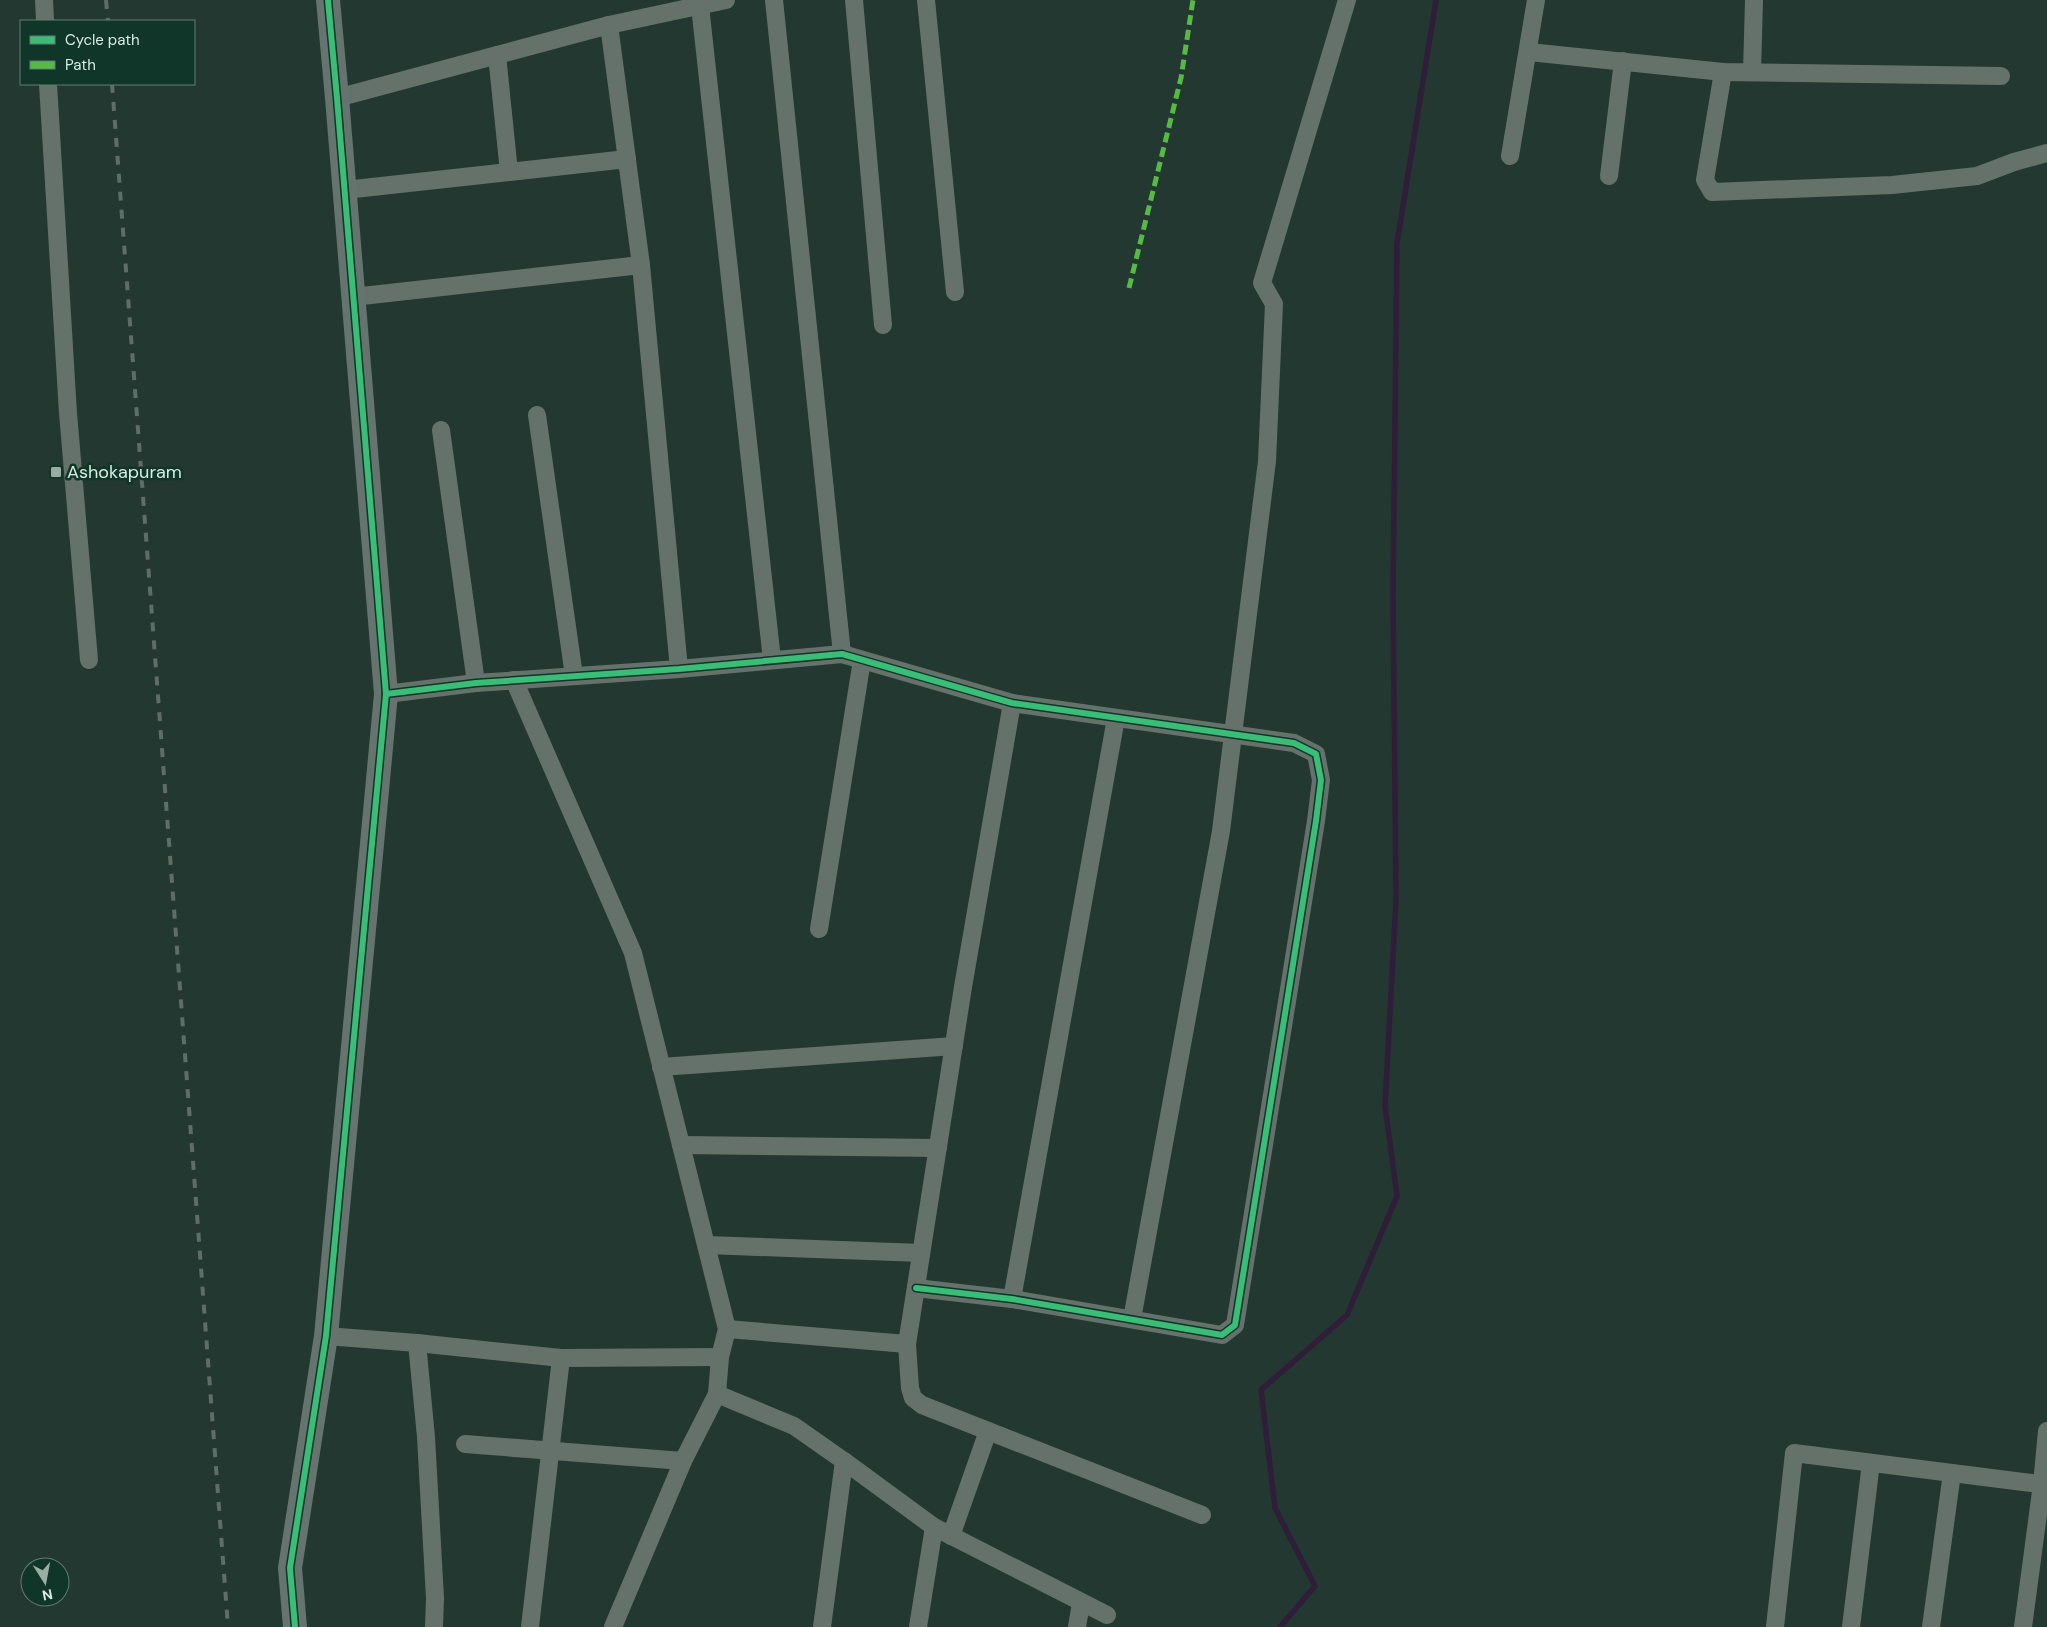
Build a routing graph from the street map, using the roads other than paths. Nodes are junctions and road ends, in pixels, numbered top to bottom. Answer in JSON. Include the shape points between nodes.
{"nodes":[{"id":1,"x":44,"y":0,"type":"edge"},
{"id":2,"x":328,"y":0,"type":"edge"},
{"id":3,"x":726,"y":0,"type":"edge"},
{"id":4,"x":774,"y":0,"type":"edge"},
{"id":5,"x":854,"y":0,"type":"edge"},
{"id":6,"x":926,"y":0,"type":"edge"},
{"id":7,"x":1348,"y":0,"type":"edge"},
{"id":8,"x":1536,"y":0,"type":"edge"},
{"id":9,"x":1754,"y":0,"type":"edge"},
{"id":10,"x":700,"y":6,"type":"junction"},
{"id":11,"x":45,"y":20,"type":"edge"},
{"id":12,"x":609,"y":25,"type":"junction"},
{"id":13,"x":1529,"y":52,"type":"junction"},
{"id":14,"x":497,"y":55,"type":"junction"},
{"id":15,"x":1623,"y":62,"type":"junction"},
{"id":16,"x":1723,"y":72,"type":"junction"},
{"id":17,"x":1752,"y":72,"type":"junction"},
{"id":18,"x":2001,"y":76,"type":"dead end"},
{"id":19,"x":48,"y":85,"type":"edge"},
{"id":20,"x":337,"y":98,"type":"junction"},
{"id":21,"x":2047,"y":153,"type":"edge"},
{"id":22,"x":1510,"y":156,"type":"dead end"},
{"id":23,"x":627,"y":159,"type":"junction"},
{"id":24,"x":508,"y":172,"type":"junction"},
{"id":25,"x":1609,"y":176,"type":"dead end"},
{"id":26,"x":344,"y":190,"type":"junction"},
{"id":27,"x":641,"y":265,"type":"junction"},
{"id":28,"x":955,"y":292,"type":"dead end"},
{"id":29,"x":353,"y":297,"type":"junction"},
{"id":30,"x":883,"y":325,"type":"dead end"},
{"id":31,"x":537,"y":416,"type":"dead end"},
{"id":32,"x":441,"y":430,"type":"dead end"},
{"id":33,"x":842,"y":654,"type":"junction"},
{"id":34,"x":89,"y":660,"type":"dead end"},
{"id":35,"x":772,"y":660,"type":"junction"},
{"id":36,"x":862,"y":660,"type":"junction"},
{"id":37,"x":679,"y":669,"type":"junction"},
{"id":38,"x":574,"y":676,"type":"junction"},
{"id":39,"x":514,"y":680,"type":"junction"},
{"id":40,"x":476,"y":683,"type":"junction"},
{"id":41,"x":386,"y":694,"type":"junction"},
{"id":42,"x":1012,"y":703,"type":"junction"},
{"id":43,"x":1116,"y":718,"type":"junction"},
{"id":44,"x":1234,"y":735,"type":"junction"},
{"id":45,"x":820,"y":929,"type":"dead end"},
{"id":46,"x":954,"y":1046,"type":"junction"},
{"id":47,"x":662,"y":1067,"type":"junction"},
{"id":48,"x":681,"y":1145,"type":"junction"},
{"id":49,"x":938,"y":1148,"type":"junction"},
{"id":50,"x":707,"y":1245,"type":"junction"},
{"id":51,"x":921,"y":1253,"type":"junction"},
{"id":52,"x":916,"y":1288,"type":"junction"},
{"id":53,"x":1012,"y":1298,"type":"junction"},
{"id":54,"x":1132,"y":1319,"type":"junction"},
{"id":55,"x":727,"y":1329,"type":"junction"},
{"id":56,"x":326,"y":1336,"type":"junction"},
{"id":57,"x":417,"y":1343,"type":"junction"},
{"id":58,"x":907,"y":1344,"type":"junction"},
{"id":59,"x":720,"y":1357,"type":"junction"},
{"id":60,"x":561,"y":1358,"type":"junction"},
{"id":61,"x":718,"y":1394,"type":"junction"},
{"id":62,"x":988,"y":1431,"type":"junction"},
{"id":63,"x":2047,"y":1431,"type":"edge"},
{"id":64,"x":464,"y":1444,"type":"dead end"},
{"id":65,"x":551,"y":1451,"type":"junction"},
{"id":66,"x":683,"y":1461,"type":"junction"},
{"id":67,"x":844,"y":1461,"type":"junction"},
{"id":68,"x":1870,"y":1463,"type":"junction"},
{"id":69,"x":1952,"y":1473,"type":"junction"},
{"id":70,"x":2045,"y":1485,"type":"edge"},
{"id":71,"x":1202,"y":1514,"type":"dead end"},
{"id":72,"x":934,"y":1527,"type":"junction"},
{"id":73,"x":951,"y":1536,"type":"junction"},
{"id":74,"x":1081,"y":1603,"type":"junction"},
{"id":75,"x":1107,"y":1615,"type":"dead end"},
{"id":76,"x":295,"y":1627,"type":"edge"},
{"id":77,"x":434,"y":1627,"type":"edge"},
{"id":78,"x":530,"y":1627,"type":"edge"},
{"id":79,"x":613,"y":1627,"type":"edge"},
{"id":80,"x":822,"y":1627,"type":"edge"},
{"id":81,"x":918,"y":1627,"type":"edge"},
{"id":82,"x":1078,"y":1627,"type":"edge"},
{"id":83,"x":1775,"y":1627,"type":"edge"},
{"id":84,"x":1851,"y":1627,"type":"edge"},
{"id":85,"x":1931,"y":1627,"type":"edge"},
{"id":86,"x":2023,"y":1627,"type":"edge"}],
"edges":[{"from":1,"to":11,"type":"street"},
{"from":2,"to":20,"type":"street"},
{"from":3,"to":10,"type":"street"},
{"from":4,"to":33,"type":"street"},
{"from":5,"to":30,"type":"street"},
{"from":6,"to":28,"type":"street"},
{"from":7,"to":44,"type":"street","via":[[1262,283],[1274,304],[1267,461]]},
{"from":8,"to":13,"type":"street"},
{"from":9,"to":17,"type":"street"},
{"from":10,"to":12,"type":"street"},
{"from":10,"to":35,"type":"street"},
{"from":12,"to":14,"type":"street"},
{"from":12,"to":23,"type":"street"},
{"from":13,"to":15,"type":"street"},
{"from":13,"to":22,"type":"street"},
{"from":14,"to":20,"type":"street"},
{"from":14,"to":24,"type":"street"},
{"from":15,"to":16,"type":"street"},
{"from":15,"to":25,"type":"street"},
{"from":16,"to":17,"type":"street"},
{"from":16,"to":21,"type":"street","via":[[1705,180],[1712,192],[1892,185],[1977,176]]},
{"from":17,"to":18,"type":"street"},
{"from":19,"to":34,"type":"street","via":[[68,414]]},
{"from":20,"to":26,"type":"street"},
{"from":23,"to":24,"type":"street"},
{"from":23,"to":27,"type":"street"},
{"from":24,"to":26,"type":"street"},
{"from":26,"to":29,"type":"street"},
{"from":27,"to":29,"type":"street"},
{"from":27,"to":37,"type":"street"},
{"from":29,"to":41,"type":"street"},
{"from":31,"to":38,"type":"street"},
{"from":32,"to":40,"type":"street"},
{"from":33,"to":35,"type":"street"},
{"from":33,"to":36,"type":"street"},
{"from":35,"to":37,"type":"street"},
{"from":36,"to":42,"type":"street"},
{"from":36,"to":45,"type":"street"},
{"from":37,"to":38,"type":"street"},
{"from":38,"to":39,"type":"street"},
{"from":39,"to":40,"type":"street"},
{"from":39,"to":47,"type":"street","via":[[633,953]]},
{"from":40,"to":41,"type":"street"},
{"from":41,"to":56,"type":"street"},
{"from":42,"to":43,"type":"street"},
{"from":42,"to":46,"type":"street"},
{"from":43,"to":44,"type":"street"},
{"from":43,"to":53,"type":"street"},
{"from":44,"to":54,"type":"street","via":[[1221,832]]},
{"from":44,"to":54,"type":"street","via":[[1294,743],[1316,754],[1322,780],[1235,1325],[1222,1334]]},
{"from":46,"to":47,"type":"street"},
{"from":46,"to":49,"type":"street"},
{"from":47,"to":48,"type":"street"},
{"from":48,"to":49,"type":"street"},
{"from":48,"to":50,"type":"street"},
{"from":49,"to":51,"type":"street"},
{"from":50,"to":51,"type":"street"},
{"from":50,"to":55,"type":"street"},
{"from":51,"to":52,"type":"street"},
{"from":52,"to":53,"type":"street"},
{"from":52,"to":58,"type":"street"},
{"from":53,"to":54,"type":"street"},
{"from":55,"to":58,"type":"street"},
{"from":55,"to":59,"type":"street"},
{"from":56,"to":57,"type":"street"},
{"from":56,"to":76,"type":"street","via":[[290,1568]]},
{"from":57,"to":60,"type":"street"},
{"from":57,"to":77,"type":"street","via":[[426,1437]]},
{"from":58,"to":62,"type":"street","via":[[913,1398],[922,1405]]},
{"from":59,"to":60,"type":"street"},
{"from":59,"to":61,"type":"street"},
{"from":60,"to":65,"type":"street"},
{"from":61,"to":66,"type":"street"},
{"from":61,"to":67,"type":"street","via":[[794,1426]]},
{"from":62,"to":71,"type":"street"},
{"from":62,"to":73,"type":"street"},
{"from":63,"to":70,"type":"street"},
{"from":64,"to":65,"type":"street"},
{"from":65,"to":66,"type":"street"},
{"from":65,"to":78,"type":"street"},
{"from":66,"to":79,"type":"street"},
{"from":67,"to":72,"type":"street"},
{"from":67,"to":80,"type":"street"},
{"from":68,"to":69,"type":"street"},
{"from":68,"to":83,"type":"street","via":[[1794,1453]]},
{"from":68,"to":84,"type":"street"},
{"from":69,"to":70,"type":"street"},
{"from":69,"to":85,"type":"street"},
{"from":70,"to":86,"type":"street"},
{"from":72,"to":73,"type":"street"},
{"from":72,"to":81,"type":"street"},
{"from":73,"to":74,"type":"street"},
{"from":74,"to":75,"type":"street"},
{"from":74,"to":82,"type":"street"}]}
